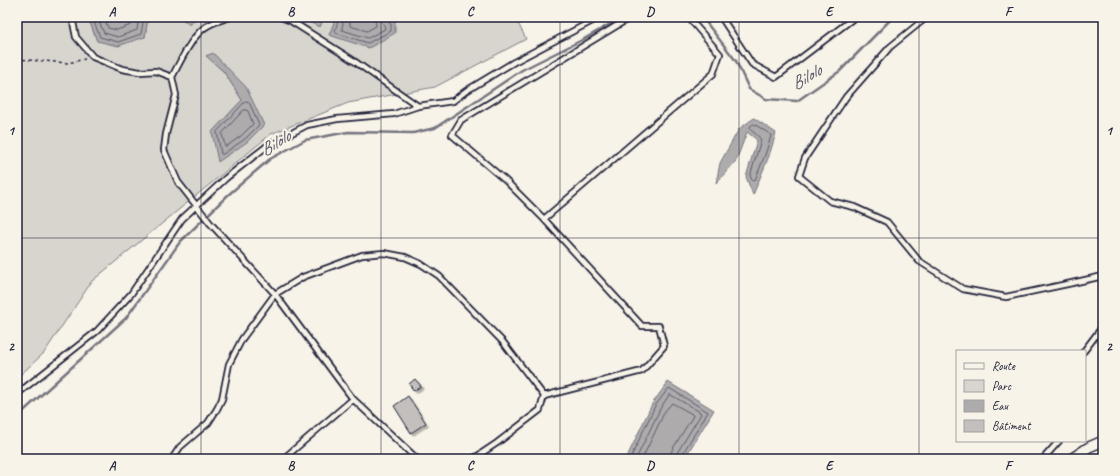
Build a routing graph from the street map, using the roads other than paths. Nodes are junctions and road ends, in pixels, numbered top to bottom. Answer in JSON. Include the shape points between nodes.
{"nodes":[{"id":1,"x":72,"y":17,"type":"edge"},
{"id":2,"x":230,"y":17,"type":"edge"},
{"id":3,"x":281,"y":17,"type":"edge"},
{"id":4,"x":600,"y":17,"type":"edge"},
{"id":5,"x":631,"y":17,"type":"edge"},
{"id":6,"x":688,"y":17,"type":"edge"},
{"id":7,"x":721,"y":17,"type":"edge"},
{"id":8,"x":855,"y":17,"type":"edge"},
{"id":9,"x":927,"y":17,"type":"edge"},
{"id":10,"x":172,"y":77,"type":"junction"},
{"id":11,"x":418,"y":106,"type":"junction"},
{"id":12,"x":196,"y":206,"type":"junction"},
{"id":13,"x":544,"y":219,"type":"junction"},
{"id":14,"x":1103,"y":276,"type":"edge"},
{"id":15,"x":275,"y":294,"type":"junction"},
{"id":16,"x":1103,"y":326,"type":"edge"},
{"id":17,"x":1085,"y":350,"type":"edge"},
{"id":18,"x":17,"y":394,"type":"edge"},
{"id":19,"x":544,"y":396,"type":"junction"},
{"id":20,"x":353,"y":399,"type":"junction"},
{"id":21,"x":1103,"y":441,"type":"edge"},
{"id":22,"x":1058,"y":442,"type":"edge"},
{"id":23,"x":172,"y":459,"type":"edge"},
{"id":24,"x":283,"y":459,"type":"edge"},
{"id":25,"x":417,"y":459,"type":"edge"},
{"id":26,"x":473,"y":459,"type":"edge"},
{"id":27,"x":1042,"y":459,"type":"edge"},
{"id":28,"x":1071,"y":459,"type":"edge"}],
"edges":[{"from":1,"to":10,"type":"lane","via":[[76,37],[93,57],[122,70],[156,72]]},
{"from":2,"to":10,"type":"lane","via":[[214,22],[196,36]]},
{"from":3,"to":11,"type":"lane","via":[[354,61]]},
{"from":4,"to":11,"type":"lane","via":[[514,62],[452,101]]},
{"from":5,"to":13,"type":"lane","via":[[461,120],[452,136],[506,181]]},
{"from":6,"to":13,"type":"lane","via":[[720,54],[713,74]]},
{"from":7,"to":8,"type":"lane","via":[[752,64],[776,77]]},
{"from":9,"to":14,"type":"lane","via":[[890,47],[846,97],[805,158],[799,176],[830,201],[854,207],[887,222],[919,261],[963,290],[1006,296]]},
{"from":10,"to":12,"type":"lane","via":[[176,95],[164,150],[178,182]]},
{"from":11,"to":12,"type":"lane","via":[[394,114],[336,119],[307,125],[267,146],[226,178]]},
{"from":12,"to":15,"type":"lane"},
{"from":12,"to":18,"type":"lane","via":[[182,220],[131,294],[97,331]]},
{"from":13,"to":19,"type":"lane","via":[[642,326],[659,326],[664,346],[642,371]]},
{"from":15,"to":19,"type":"lane","via":[[302,277],[362,255],[384,253],[405,257],[439,276],[503,342]]},
{"from":15,"to":20,"type":"lane"},
{"from":15,"to":23,"type":"lane","via":[[242,339],[230,364],[222,399],[217,409],[208,423],[180,447]]},
{"from":16,"to":17,"type":"lane"},
{"from":19,"to":26,"type":"lane","via":[[540,410]]},
{"from":20,"to":24,"type":"lane"},
{"from":20,"to":25,"type":"lane"},
{"from":21,"to":28,"type":"street"},
{"from":22,"to":27,"type":"lane"}]}
